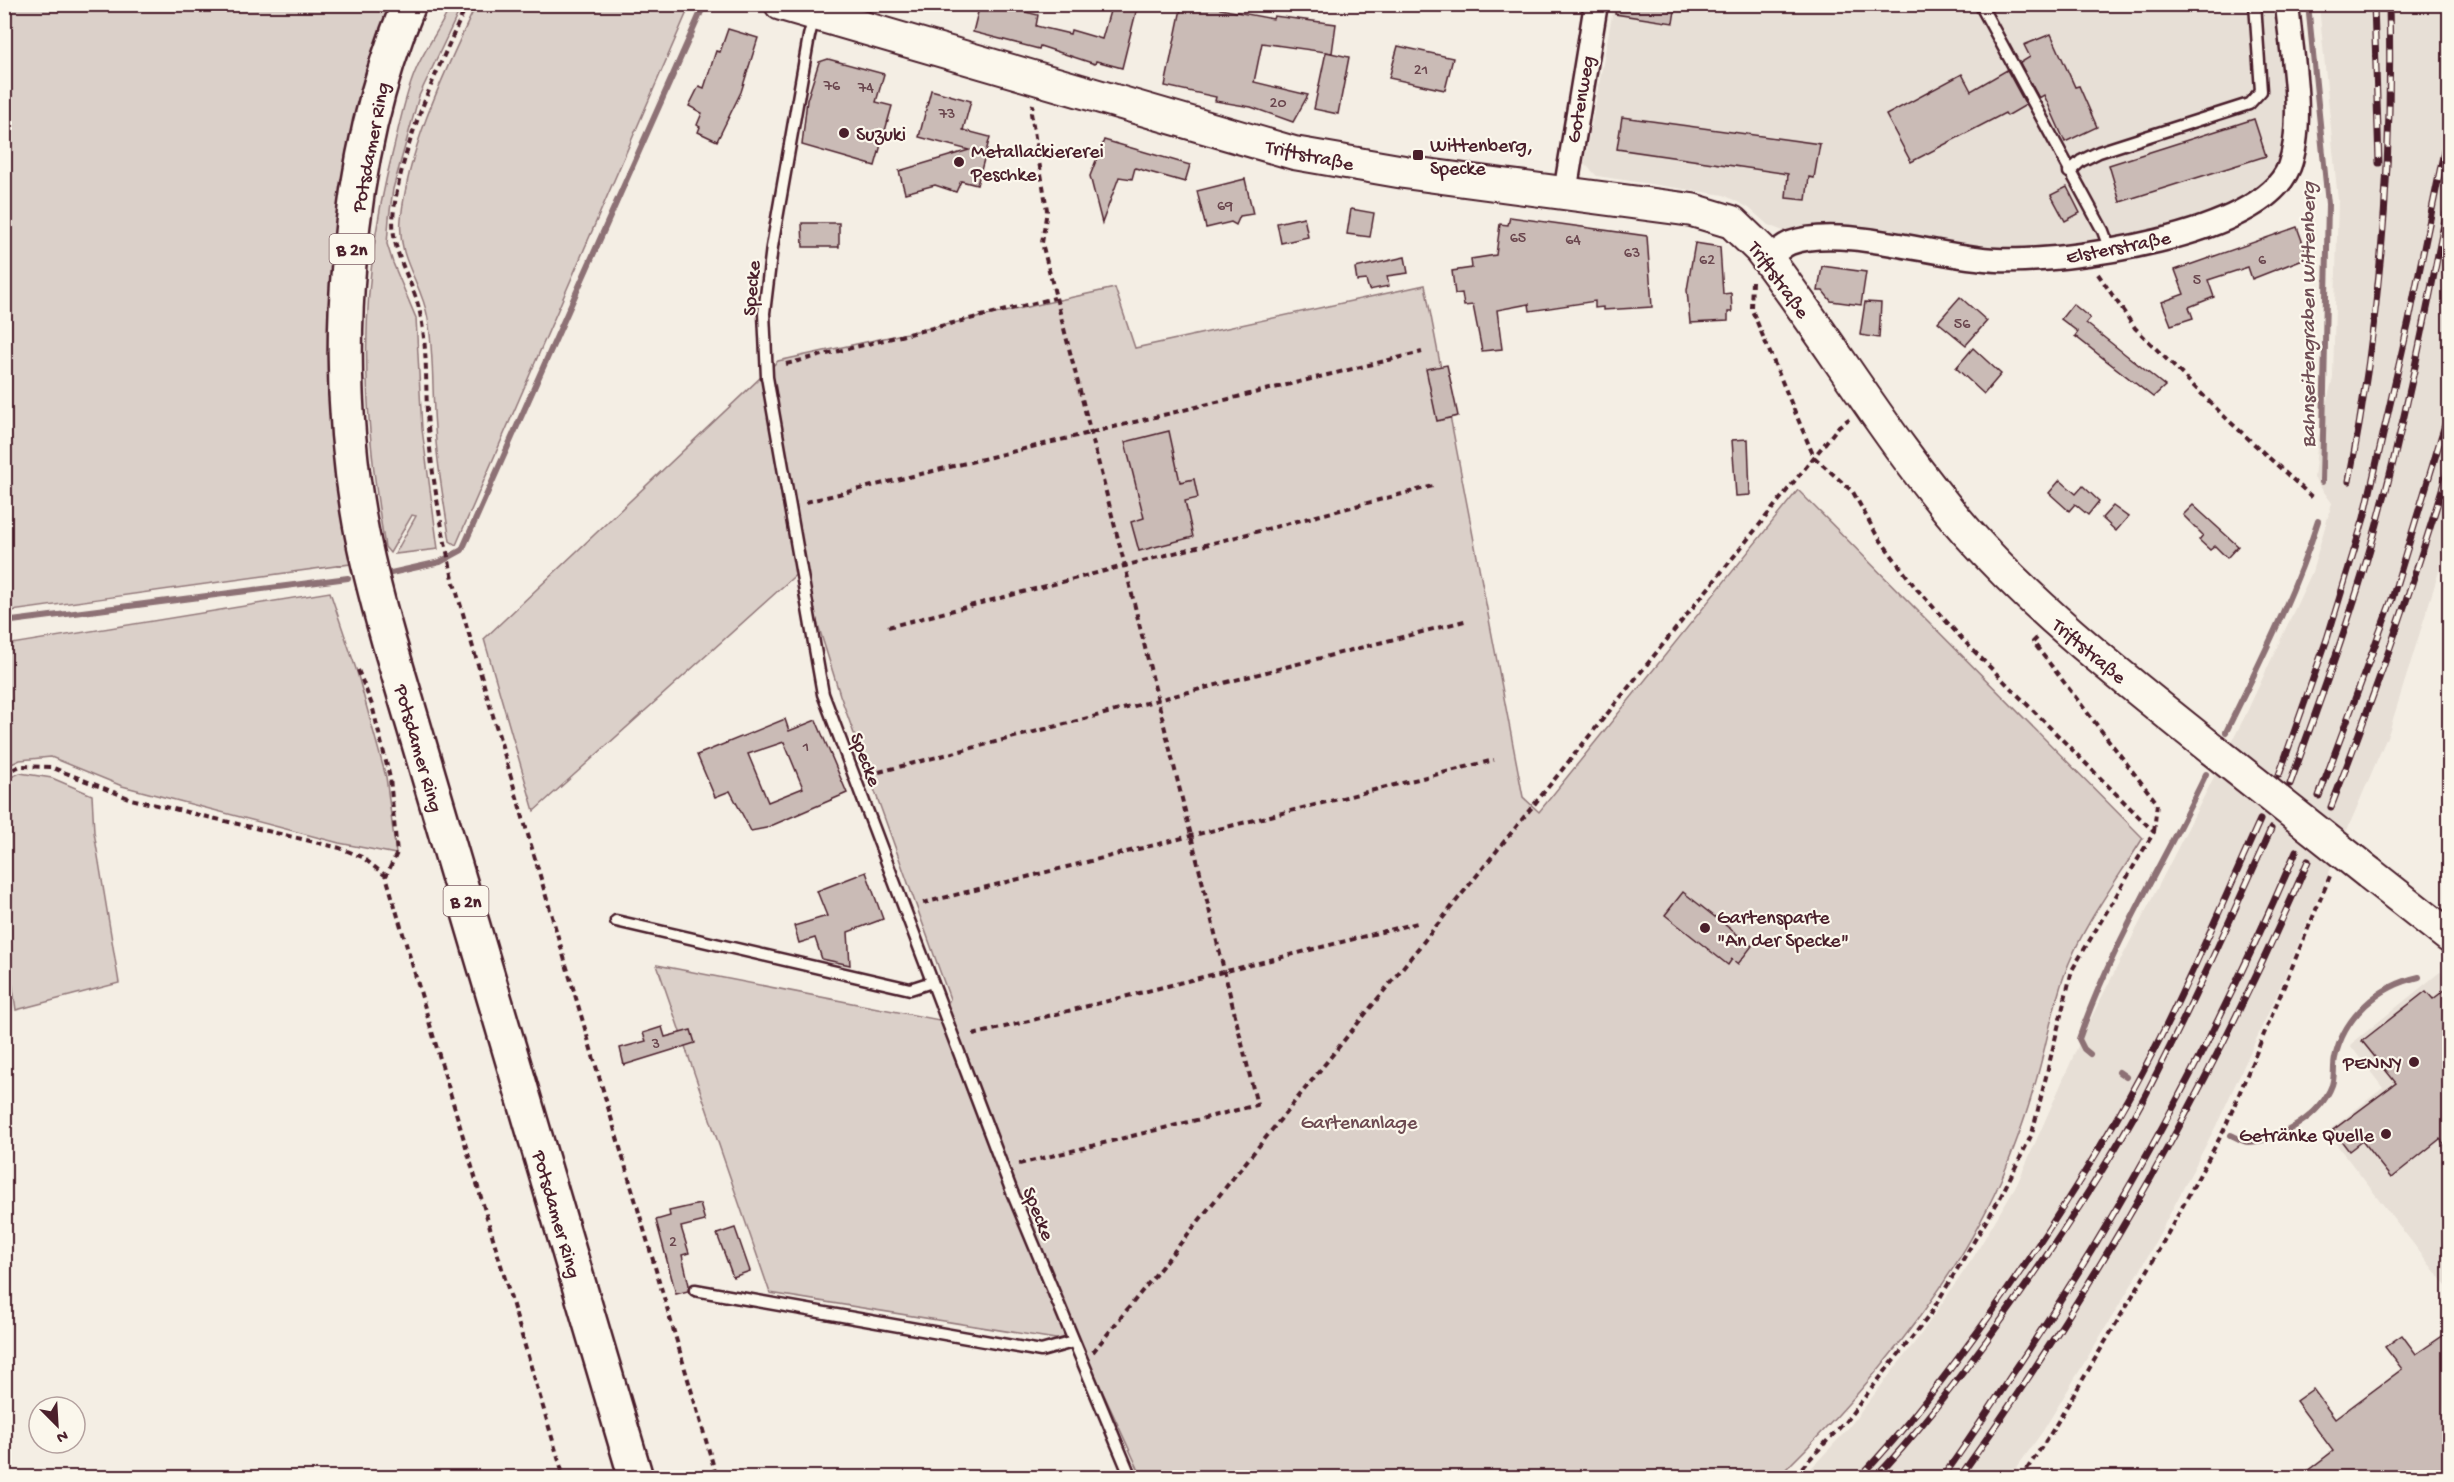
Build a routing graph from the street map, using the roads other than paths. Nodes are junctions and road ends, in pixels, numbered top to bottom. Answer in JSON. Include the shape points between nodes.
{"nodes":[{"id":1,"x":781,"y":4,"type":"edge"},
{"id":2,"x":1596,"y":4,"type":"edge"},
{"id":3,"x":1980,"y":4,"type":"edge"},
{"id":4,"x":2255,"y":4,"type":"edge"},
{"id":5,"x":2287,"y":4,"type":"edge"},
{"id":6,"x":410,"y":6,"type":"edge"},
{"id":7,"x":815,"y":14,"type":"junction"},
{"id":8,"x":2070,"y":172,"type":"junction"},
{"id":9,"x":1564,"y":193,"type":"junction"},
{"id":10,"x":2101,"y":251,"type":"junction"},
{"id":11,"x":1768,"y":259,"type":"junction"},
{"id":12,"x":616,"y":921,"type":"dead end"},
{"id":13,"x":2450,"y":937,"type":"edge"},
{"id":14,"x":932,"y":982,"type":"junction"},
{"id":15,"x":695,"y":1290,"type":"dead end"},
{"id":16,"x":1072,"y":1342,"type":"junction"},
{"id":17,"x":636,"y":1478,"type":"edge"},
{"id":18,"x":1131,"y":1478,"type":"edge"}],
"edges":[{"from":1,"to":7,"type":"main road","name":"Triftstraße"},
{"from":2,"to":9,"type":"street","name":"Gotenweg"},
{"from":3,"to":8,"type":"lane"},
{"from":4,"to":8,"type":"lane","via":[[2261,91],[2249,104],[2099,152]]},
{"from":5,"to":10,"type":"street","name":"Elsterstraße","via":[[2297,122],[2295,146],[2279,184],[2268,195],[2208,227]]},
{"from":6,"to":17,"type":"main road","name":"Potsdamer Ring","number":"B 2n","via":[[389,55],[369,130],[350,266],[346,399],[358,510],[389,642]]},
{"from":7,"to":9,"type":"main road","name":"Triftstraße","via":[[1294,153]]},
{"from":7,"to":14,"type":"lane","name":"Specke","via":[[772,247],[764,313],[767,377],[823,694]]},
{"from":8,"to":10,"type":"lane","via":[[2103,231]]},
{"from":9,"to":11,"type":"main road","name":"Triftstraße","via":[[1721,217],[1743,230]]},
{"from":10,"to":11,"type":"street","name":"Elsterstraße","via":[[2046,259],[1996,260],[1820,238],[1791,243]]},
{"from":11,"to":13,"type":"main road","name":"Triftstraße","bridge":true,"via":[[1869,405],[1966,530],[2051,618]]},
{"from":12,"to":14,"type":"lane","via":[[910,989]]},
{"from":14,"to":16,"type":"lane","name":"Specke"},
{"from":15,"to":16,"type":"lane","via":[[1041,1352]]},
{"from":16,"to":18,"type":"lane","name":"Specke"}]}
